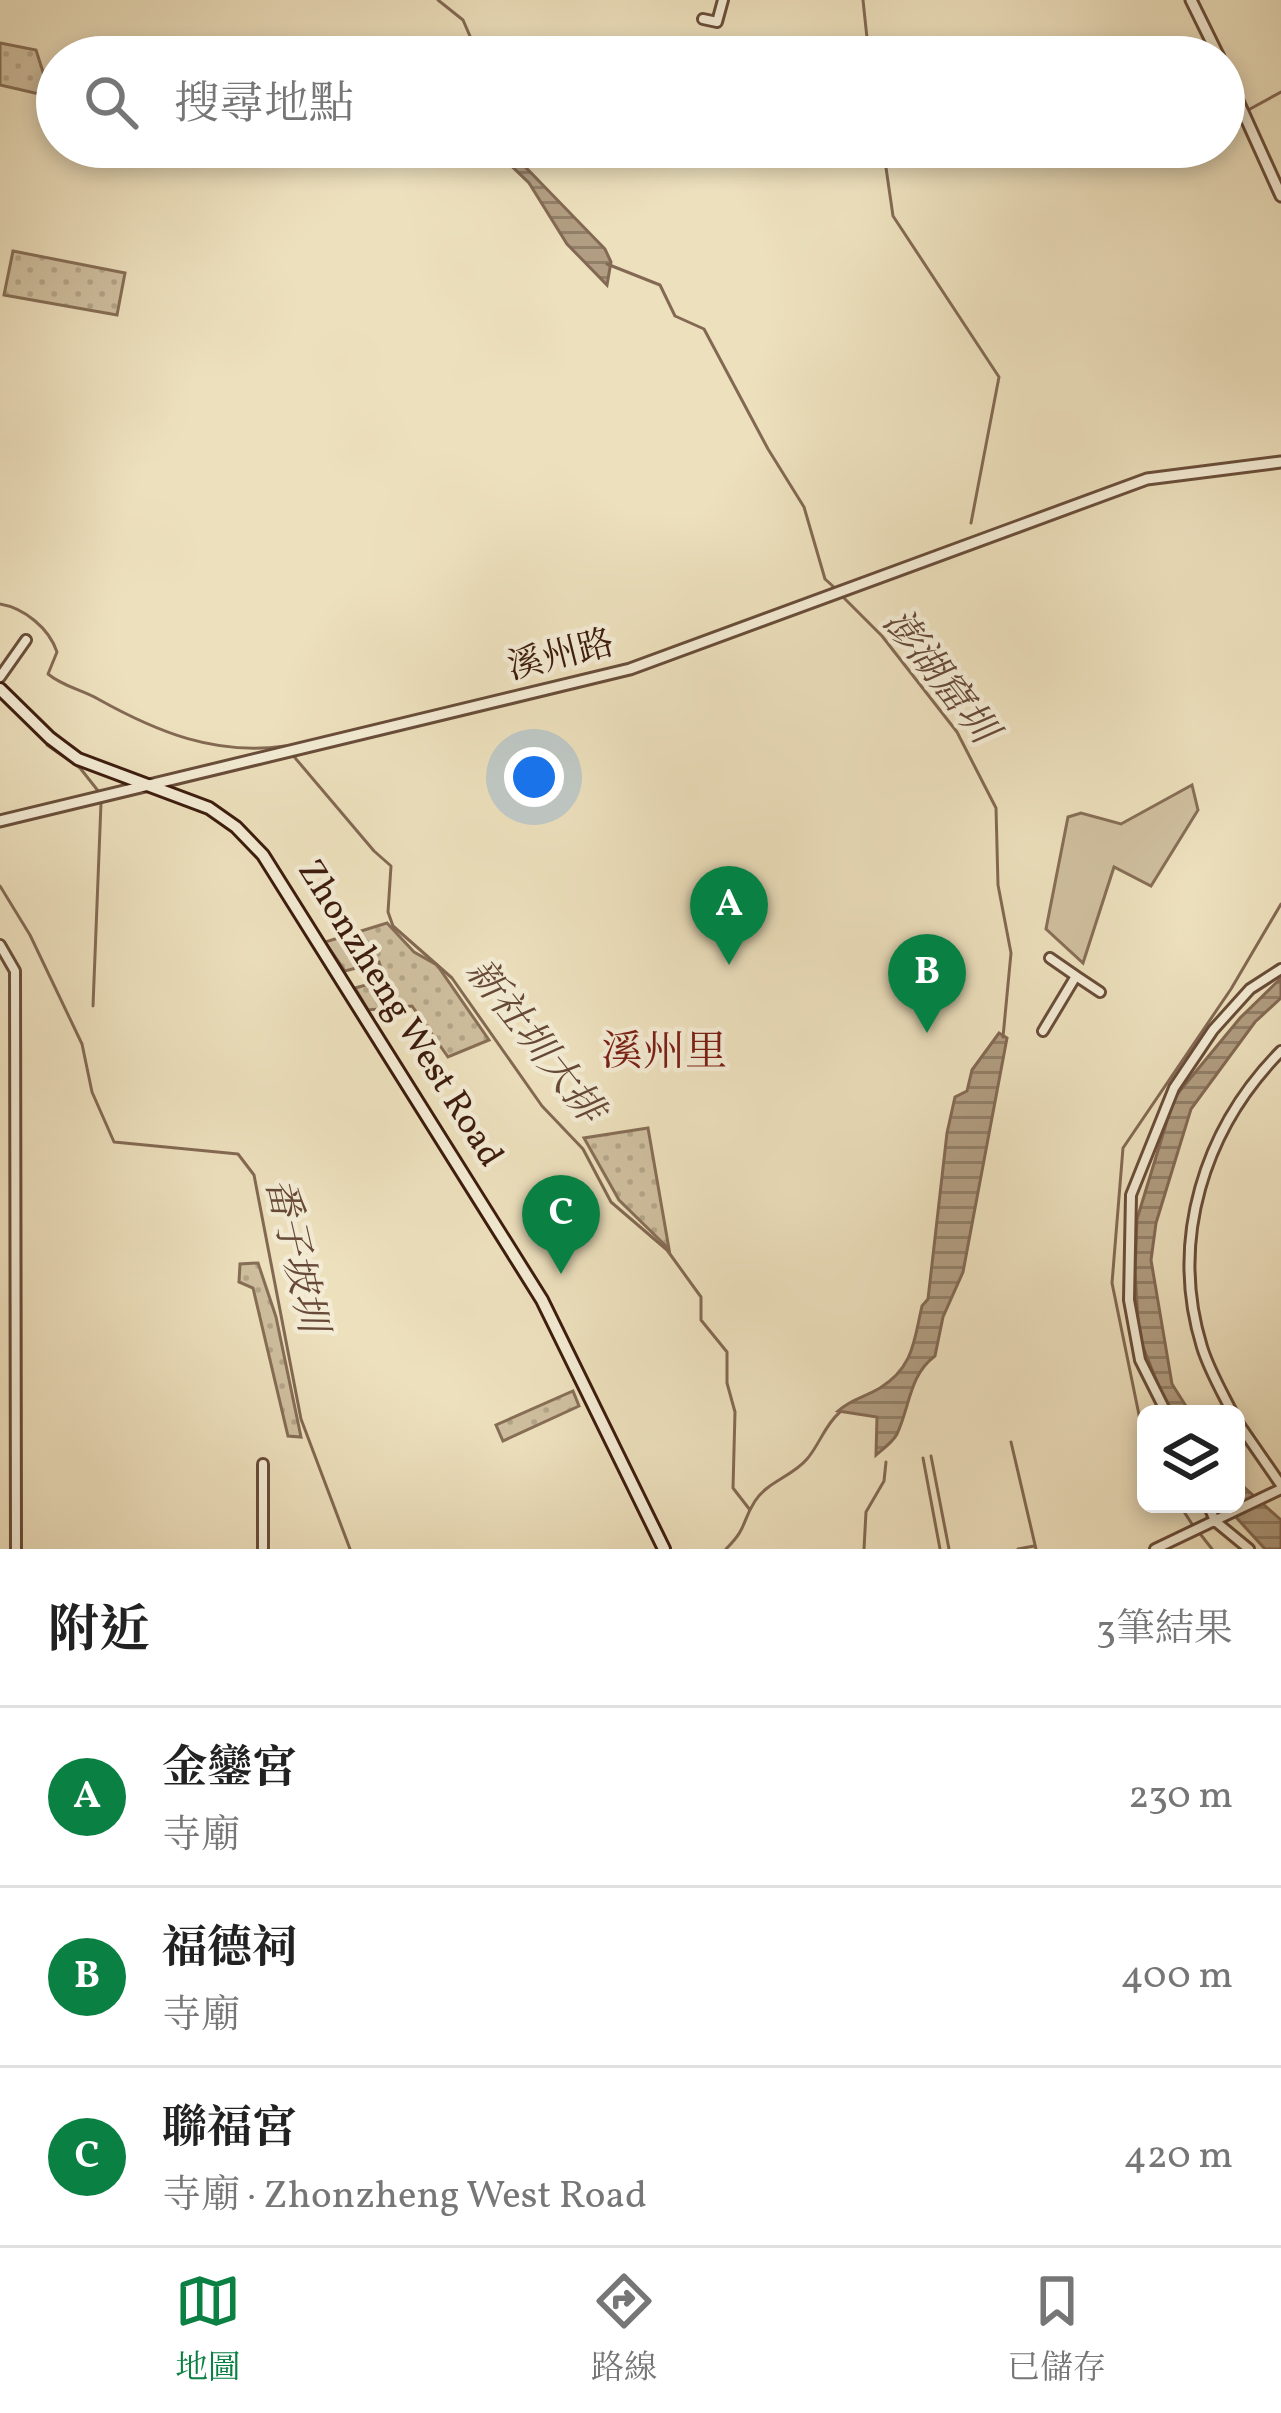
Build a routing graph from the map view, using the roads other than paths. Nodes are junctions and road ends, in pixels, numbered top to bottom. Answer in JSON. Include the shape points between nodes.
{"nodes":[{"id":1,"x":723,"y":0,"type":"edge"},
{"id":2,"x":1190,"y":0,"type":"edge"},
{"id":3,"x":703,"y":19,"type":"dead end"},
{"id":4,"x":1208,"y":36,"type":"edge"},
{"id":5,"x":1245,"y":116,"type":"edge"},
{"id":6,"x":1281,"y":196,"type":"edge"},
{"id":7,"x":1281,"y":461,"type":"edge"},
{"id":8,"x":26,"y":640,"type":"dead end"},
{"id":9,"x":0,"y":676,"type":"edge"},
{"id":10,"x":0,"y":688,"type":"edge"},
{"id":11,"x":151,"y":786,"type":"junction"},
{"id":12,"x":0,"y":821,"type":"edge"},
{"id":13,"x":0,"y":944,"type":"edge"},
{"id":14,"x":1050,"y":958,"type":"dead end"},
{"id":15,"x":1281,"y":969,"type":"edge"},
{"id":16,"x":1076,"y":976,"type":"junction"},
{"id":17,"x":1100,"y":992,"type":"dead end"},
{"id":18,"x":1043,"y":1031,"type":"dead end"},
{"id":19,"x":1281,"y":1051,"type":"edge"},
{"id":20,"x":1162,"y":1405,"type":"edge"},
{"id":21,"x":1229,"y":1405,"type":"edge"},
{"id":22,"x":1245,"y":1433,"type":"edge"},
{"id":23,"x":263,"y":1463,"type":"dead end"},
{"id":24,"x":1281,"y":1487,"type":"edge"},
{"id":25,"x":1212,"y":1513,"type":"edge"},
{"id":26,"x":1215,"y":1521,"type":"junction"},
{"id":27,"x":16,"y":1549,"type":"edge"},
{"id":28,"x":263,"y":1549,"type":"edge"},
{"id":29,"x":664,"y":1549,"type":"edge"},
{"id":30,"x":1155,"y":1549,"type":"edge"},
{"id":31,"x":1250,"y":1549,"type":"edge"}],
"edges":[{"from":1,"to":3,"type":"street","via":[[717,22]]},
{"from":2,"to":4,"type":"street"},
{"from":5,"to":6,"type":"street"},
{"from":7,"to":11,"type":"street","name":"溪州路","via":[[1148,479],[629,669]]},
{"from":8,"to":9,"type":"street"},
{"from":10,"to":11,"type":"main road","name":"Zhonzheng West Road","via":[[78,759]]},
{"from":11,"to":12,"type":"street"},
{"from":11,"to":29,"type":"main road","name":"Zhonzheng West Road","via":[[208,808],[263,855],[534,1286]]},
{"from":13,"to":27,"type":"street","via":[[15,971]]},
{"from":14,"to":16,"type":"street"},
{"from":15,"to":20,"type":"street","via":[[1250,989],[1174,1088],[1131,1195],[1129,1300],[1140,1360]]},
{"from":16,"to":17,"type":"street"},
{"from":16,"to":18,"type":"street"},
{"from":19,"to":21,"type":"street","via":[[1223,1130],[1194,1203],[1190,1279],[1199,1334]]},
{"from":22,"to":24,"type":"street"},
{"from":23,"to":28,"type":"street"},
{"from":24,"to":26,"type":"street"},
{"from":25,"to":26,"type":"street"},
{"from":26,"to":30,"type":"street"},
{"from":26,"to":31,"type":"street"}]}
